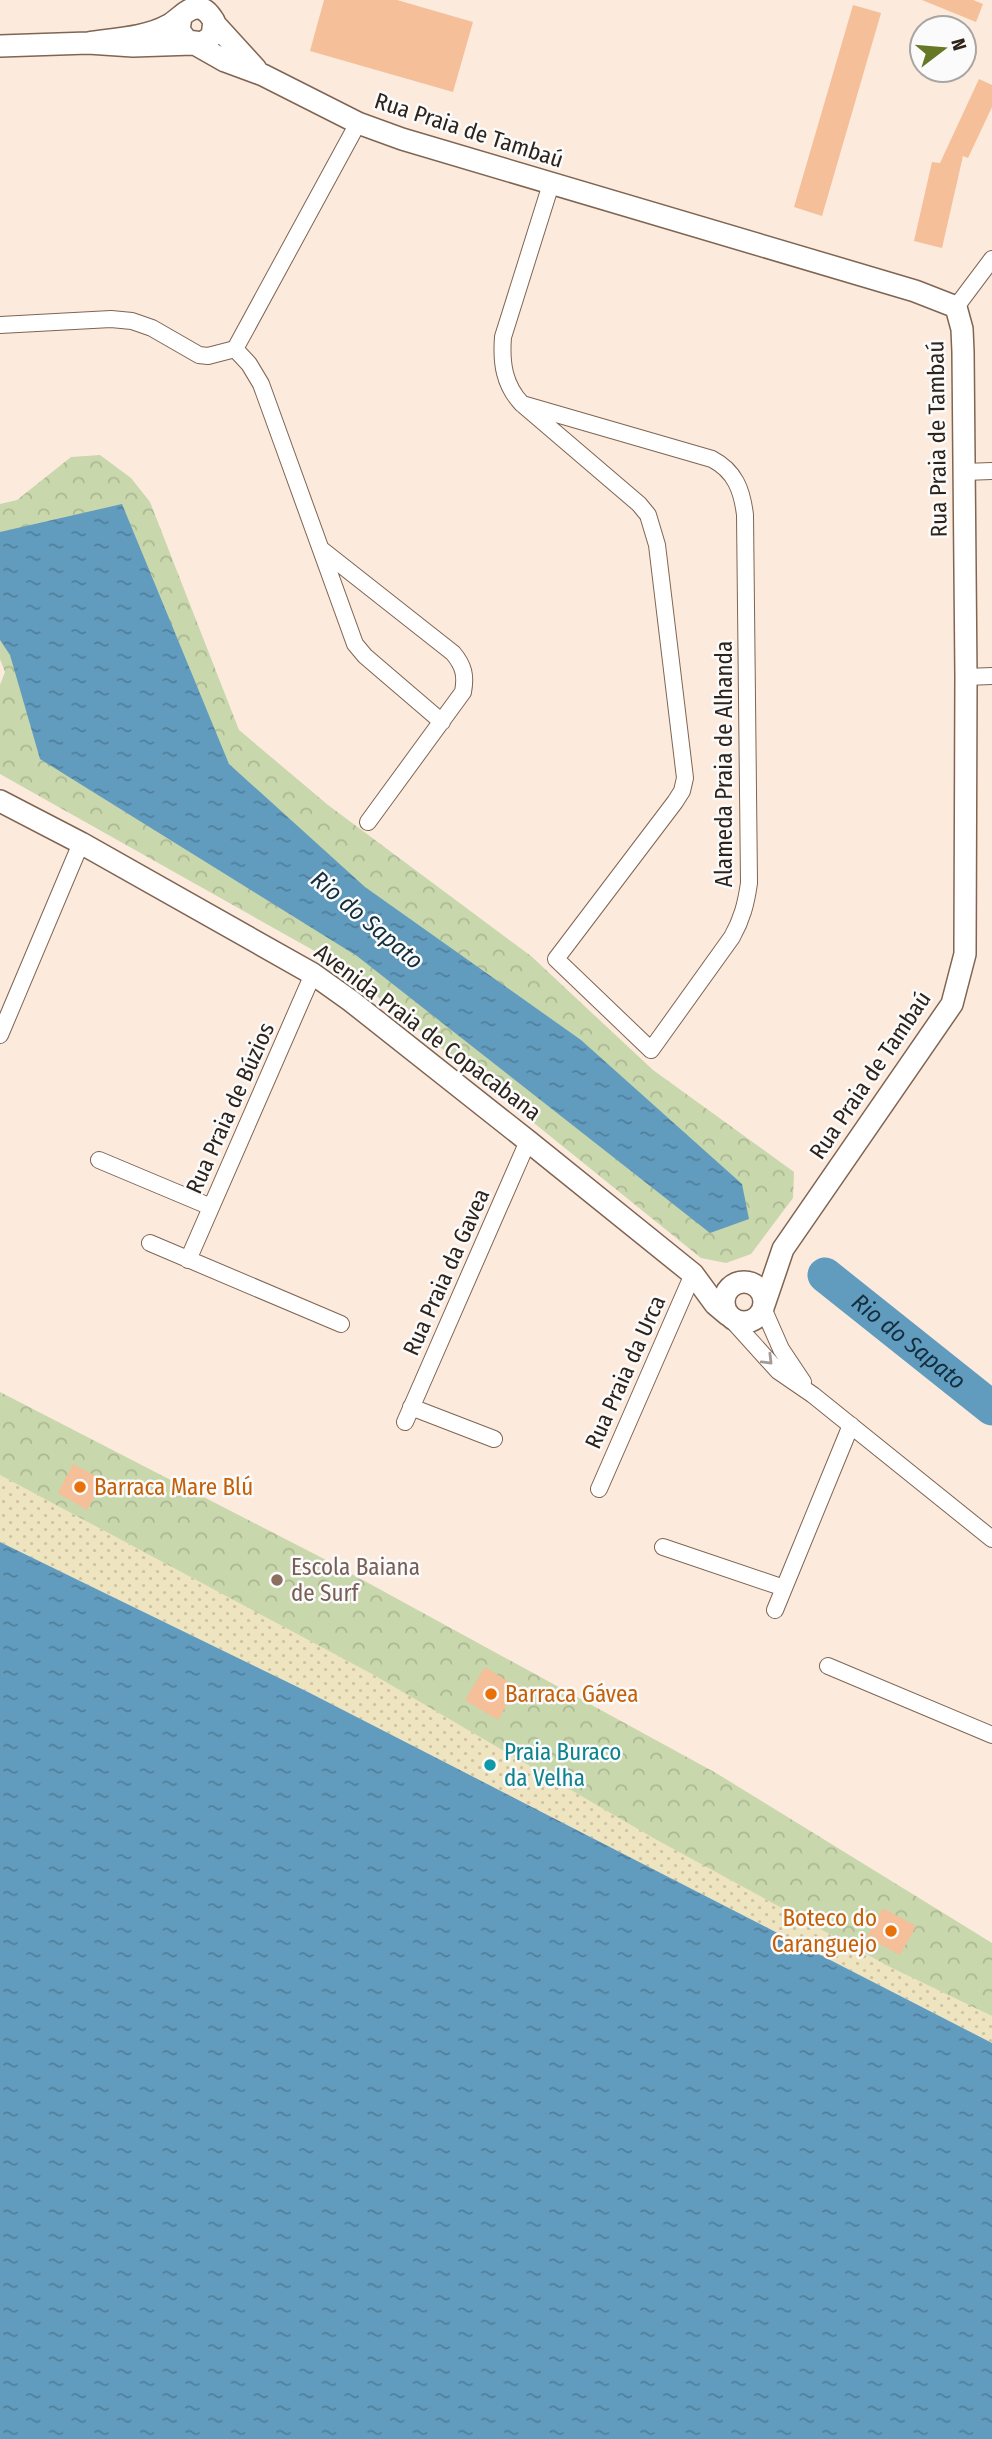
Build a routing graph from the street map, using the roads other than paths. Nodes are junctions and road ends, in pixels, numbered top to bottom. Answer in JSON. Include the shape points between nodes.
{"nodes":[{"id":1,"x":185,"y":11,"type":"edge"},
{"id":2,"x":214,"y":15,"type":"edge"},
{"id":3,"x":88,"y":43,"type":"junction"},
{"id":4,"x":194,"y":44,"type":"junction"},
{"id":5,"x":0,"y":46,"type":"edge"},
{"id":6,"x":263,"y":75,"type":"junction"},
{"id":7,"x":358,"y":123,"type":"junction"},
{"id":8,"x":551,"y":184,"type":"junction"},
{"id":9,"x":991,"y":262,"type":"edge"},
{"id":10,"x":956,"y":307,"type":"junction"},
{"id":11,"x":0,"y":325,"type":"edge"},
{"id":12,"x":235,"y":349,"type":"junction"},
{"id":13,"x":522,"y":404,"type":"junction"},
{"id":14,"x":992,"y":471,"type":"edge"},
{"id":15,"x":964,"y":472,"type":"junction"},
{"id":16,"x":320,"y":548,"type":"junction"},
{"id":17,"x":992,"y":676,"type":"edge"},
{"id":18,"x":966,"y":677,"type":"junction"},
{"id":19,"x":442,"y":722,"type":"junction"},
{"id":20,"x":0,"y":801,"type":"edge"},
{"id":21,"x":368,"y":822,"type":"dead end"},
{"id":22,"x":81,"y":843,"type":"junction"},
{"id":23,"x":313,"y":974,"type":"junction"},
{"id":24,"x":0,"y":1035,"type":"edge"},
{"id":25,"x":528,"y":1141,"type":"junction"},
{"id":26,"x":99,"y":1160,"type":"dead end"},
{"id":27,"x":211,"y":1207,"type":"junction"},
{"id":28,"x":150,"y":1243,"type":"dead end"},
{"id":29,"x":783,"y":1249,"type":"junction"},
{"id":30,"x":188,"y":1260,"type":"junction"},
{"id":31,"x":693,"y":1274,"type":"junction"},
{"id":32,"x":740,"y":1282,"type":"junction"},
{"id":33,"x":764,"y":1307,"type":"junction"},
{"id":34,"x":729,"y":1317,"type":"junction"},
{"id":35,"x":341,"y":1324,"type":"dead end"},
{"id":36,"x":813,"y":1395,"type":"junction"},
{"id":37,"x":851,"y":1425,"type":"junction"},
{"id":38,"x":494,"y":1439,"type":"dead end"},
{"id":39,"x":599,"y":1489,"type":"dead end"},
{"id":40,"x":992,"y":1539,"type":"edge"},
{"id":41,"x":663,"y":1547,"type":"dead end"},
{"id":42,"x":784,"y":1588,"type":"junction"},
{"id":43,"x":775,"y":1611,"type":"dead end"},
{"id":44,"x":828,"y":1665,"type":"dead end"},
{"id":45,"x":992,"y":1735,"type":"edge"}],
"edges":[{"from":1,"to":2,"type":"street","via":[[196,8]]},
{"from":1,"to":3,"type":"street","via":[[166,27],[151,32]]},
{"from":1,"to":4,"type":"street","via":[[179,30]]},
{"from":2,"to":4,"type":"street","via":[[212,36]]},
{"from":2,"to":6,"type":"street","name":"Rua Praia de Tambaú","via":[[240,53]]},
{"from":3,"to":4,"type":"street"},
{"from":3,"to":5,"type":"street"},
{"from":4,"to":6,"type":"street","name":"Rua Praia de Tambaú"},
{"from":6,"to":7,"type":"street","name":"Rua Praia de Tambaú"},
{"from":7,"to":8,"type":"street","name":"Rua Praia de Tambaú"},
{"from":7,"to":12,"type":"street"},
{"from":8,"to":10,"type":"street","name":"Rua Praia de Tambaú"},
{"from":8,"to":13,"type":"street","name":"Alameda Praia de Alhanda","via":[[503,337],[505,376]]},
{"from":9,"to":10,"type":"street"},
{"from":10,"to":15,"type":"street","name":"Rua Praia de Tambaú","via":[[963,352]]},
{"from":11,"to":12,"type":"street","via":[[132,321],[199,355]]},
{"from":12,"to":16,"type":"street","via":[[261,384]]},
{"from":13,"to":13,"type":"street","name":"Alameda Praia de Alhanda","via":[[639,504],[654,530],[685,778],[675,802],[556,959],[651,1050],[732,937],[746,904],[743,496],[726,466],[712,459]]},
{"from":14,"to":15,"type":"street"},
{"from":15,"to":18,"type":"street","name":"Rua Praia de Tambaú"},
{"from":16,"to":19,"type":"street","via":[[358,650]]},
{"from":16,"to":19,"type":"street","via":[[461,662],[463,692]]},
{"from":17,"to":18,"type":"street"},
{"from":18,"to":29,"type":"street","name":"Rua Praia de Tambaú","via":[[966,935],[952,1004]]},
{"from":19,"to":21,"type":"street"},
{"from":20,"to":22,"type":"street","name":"Avenida Praia de Copacabana"},
{"from":22,"to":23,"type":"street","name":"Avenida Praia de Copacabana"},
{"from":22,"to":24,"type":"street"},
{"from":23,"to":25,"type":"street","name":"Avenida Praia de Copacabana"},
{"from":23,"to":27,"type":"street","name":"Rua Praia de Búzios"},
{"from":25,"to":31,"type":"street","name":"Avenida Praia de Copacabana"},
{"from":25,"to":38,"type":"street","name":"Rua Praia da Gavea","via":[[408,1415]]},
{"from":26,"to":27,"type":"street"},
{"from":27,"to":30,"type":"street","name":"Rua Praia de Búzios"},
{"from":28,"to":30,"type":"street"},
{"from":29,"to":32,"type":"street","name":"Rua Praia de Tambaú"},
{"from":29,"to":33,"type":"street","name":"Rua Praia de Tambaú"},
{"from":30,"to":35,"type":"street"},
{"from":31,"to":32,"type":"street","name":"Avenida Praia de Copacabana"},
{"from":31,"to":34,"type":"street","name":"Avenida Praia de Copacabana"},
{"from":31,"to":39,"type":"street","name":"Rua Praia da Urca"},
{"from":32,"to":33,"type":"street","via":[[756,1286]]},
{"from":32,"to":34,"type":"street","via":[[724,1296]]},
{"from":33,"to":34,"type":"street","via":[[749,1322]]},
{"from":33,"to":36,"type":"street","name":"Avenida Praia de Copacabana","via":[[791,1367]]},
{"from":34,"to":36,"type":"street","name":"Avenida Praia de Copacabana","one_way":true,"via":[[778,1371]]},
{"from":36,"to":37,"type":"street","name":"Avenida Praia de Copacabana"},
{"from":37,"to":40,"type":"street","name":"Avenida Praia de Copacabana"},
{"from":37,"to":42,"type":"street"},
{"from":41,"to":42,"type":"street"},
{"from":42,"to":43,"type":"street"},
{"from":44,"to":45,"type":"street"}]}
